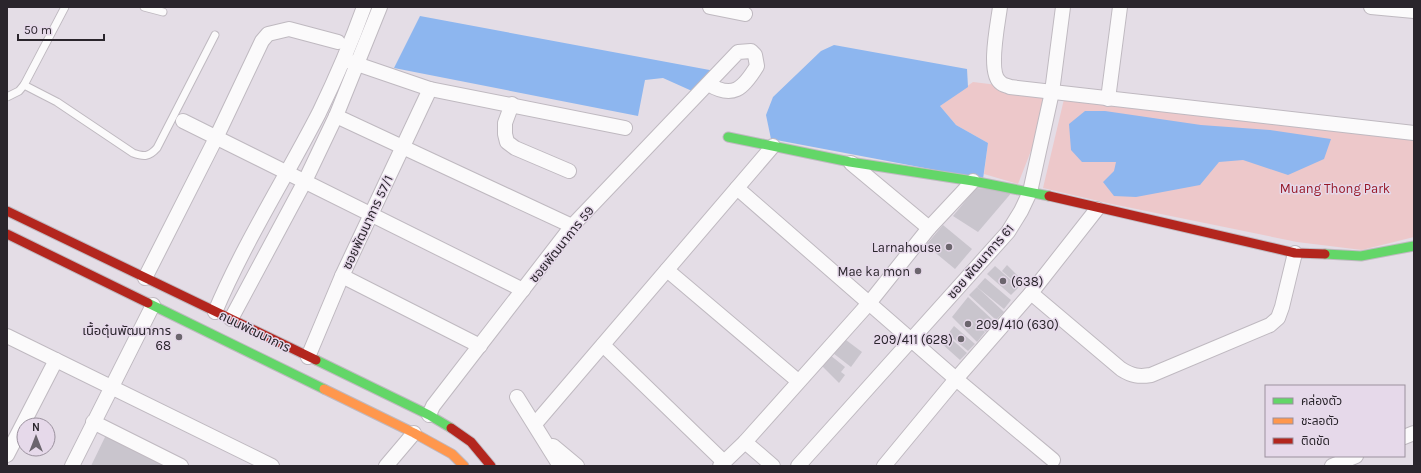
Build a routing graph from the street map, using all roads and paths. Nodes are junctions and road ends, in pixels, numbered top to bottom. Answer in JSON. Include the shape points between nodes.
{"nodes":[{"id":1,"x":144,"y":7,"type":"edge"},
{"id":2,"x":364,"y":7,"type":"edge"},
{"id":3,"x":380,"y":7,"type":"edge"},
{"id":4,"x":710,"y":7,"type":"edge"},
{"id":5,"x":1000,"y":7,"type":"edge"},
{"id":6,"x":1063,"y":7,"type":"edge"},
{"id":7,"x":1120,"y":7,"type":"edge"},
{"id":8,"x":1371,"y":7,"type":"edge"},
{"id":9,"x":63,"y":8,"type":"edge"},
{"id":10,"x":1414,"y":11,"type":"edge"},
{"id":11,"x":163,"y":12,"type":"dead end"},
{"id":12,"x":745,"y":14,"type":"dead end"},
{"id":13,"x":215,"y":35,"type":"dead end"},
{"id":14,"x":338,"y":42,"type":"dead end"},
{"id":15,"x":350,"y":62,"type":"junction"},
{"id":16,"x":708,"y":84,"type":"dead end"},
{"id":17,"x":24,"y":85,"type":"junction"},
{"id":18,"x":430,"y":89,"type":"junction"},
{"id":19,"x":1052,"y":92,"type":"junction"},
{"id":20,"x":7,"y":97,"type":"edge"},
{"id":21,"x":1108,"y":99,"type":"junction"},
{"id":22,"x":512,"y":104,"type":"junction"},
{"id":23,"x":336,"y":116,"type":"junction"},
{"id":24,"x":183,"y":121,"type":"dead end"},
{"id":25,"x":625,"y":128,"type":"dead end"},
{"id":26,"x":1414,"y":133,"type":"edge"},
{"id":27,"x":728,"y":137,"type":"dead end"},
{"id":28,"x":216,"y":138,"type":"junction"},
{"id":29,"x":773,"y":146,"type":"junction"},
{"id":30,"x":402,"y":147,"type":"junction"},
{"id":31,"x":850,"y":162,"type":"junction"},
{"id":32,"x":569,"y":171,"type":"dead end"},
{"id":33,"x":286,"y":172,"type":"junction"},
{"id":34,"x":304,"y":181,"type":"junction"},
{"id":35,"x":973,"y":181,"type":"junction"},
{"id":36,"x":737,"y":188,"type":"junction"},
{"id":37,"x":1030,"y":192,"type":"junction"},
{"id":38,"x":1097,"y":209,"type":"junction"},
{"id":39,"x":7,"y":211,"type":"edge"},
{"id":40,"x":372,"y":213,"type":"junction"},
{"id":41,"x":572,"y":226,"type":"junction"},
{"id":42,"x":928,"y":228,"type":"junction"},
{"id":43,"x":8,"y":236,"type":"edge"},
{"id":44,"x":1414,"y":246,"type":"edge"},
{"id":45,"x":1295,"y":253,"type":"junction"},
{"id":46,"x":667,"y":270,"type":"junction"},
{"id":47,"x":342,"y":276,"type":"junction"},
{"id":48,"x":145,"y":278,"type":"junction"},
{"id":49,"x":523,"y":290,"type":"junction"},
{"id":50,"x":1031,"y":293,"type":"junction"},
{"id":51,"x":158,"y":296,"type":"junction"},
{"id":52,"x":870,"y":302,"type":"junction"},
{"id":53,"x":215,"y":312,"type":"junction"},
{"id":54,"x":231,"y":320,"type":"junction"},
{"id":55,"x":7,"y":337,"type":"edge"},
{"id":56,"x":912,"y":339,"type":"junction"},
{"id":57,"x":603,"y":345,"type":"junction"},
{"id":58,"x":480,"y":346,"type":"junction"},
{"id":59,"x":308,"y":357,"type":"junction"},
{"id":60,"x":56,"y":360,"type":"junction"},
{"id":61,"x":956,"y":379,"type":"junction"},
{"id":62,"x":798,"y":381,"type":"junction"},
{"id":63,"x":111,"y":387,"type":"junction"},
{"id":64,"x":517,"y":397,"type":"dead end"},
{"id":65,"x":429,"y":415,"type":"junction"},
{"id":66,"x":93,"y":422,"type":"junction"},
{"id":67,"x":535,"y":424,"type":"junction"},
{"id":68,"x":414,"y":433,"type":"junction"},
{"id":69,"x":545,"y":438,"type":"junction"},
{"id":70,"x":745,"y":442,"type":"junction"},
{"id":71,"x":7,"y":455,"type":"edge"},
{"id":72,"x":1354,"y":457,"type":"edge"},
{"id":73,"x":1053,"y":460,"type":"dead end"},
{"id":74,"x":722,"y":464,"type":"edge"},
{"id":75,"x":72,"y":466,"type":"edge"},
{"id":76,"x":181,"y":466,"type":"edge"},
{"id":77,"x":272,"y":466,"type":"edge"},
{"id":78,"x":386,"y":466,"type":"edge"},
{"id":79,"x":464,"y":466,"type":"edge"},
{"id":80,"x":491,"y":466,"type":"edge"},
{"id":81,"x":560,"y":466,"type":"edge"},
{"id":82,"x":577,"y":466,"type":"edge"},
{"id":83,"x":773,"y":466,"type":"edge"},
{"id":84,"x":798,"y":466,"type":"edge"},
{"id":85,"x":884,"y":466,"type":"edge"},
{"id":86,"x":1332,"y":466,"type":"edge"}],
"edges":[{"from":1,"to":11,"type":"lane"},
{"from":2,"to":15,"type":"street"},
{"from":3,"to":15,"type":"street"},
{"from":4,"to":12,"type":"street"},
{"from":5,"to":19,"type":"street","via":[[994,63],[1000,83]]},
{"from":6,"to":19,"type":"street","name":"ซอย พัฒนาการ 61"},
{"from":7,"to":21,"type":"street"},
{"from":8,"to":10,"type":"street"},
{"from":9,"to":17,"type":"lane"},
{"from":13,"to":17,"type":"lane","via":[[151,155],[133,153],[57,102]]},
{"from":14,"to":28,"type":"street","via":[[289,29],[268,34],[262,41]]},
{"from":15,"to":18,"type":"street"},
{"from":15,"to":23,"type":"street"},
{"from":15,"to":33,"type":"street"},
{"from":16,"to":41,"type":"street","name":"ซอยพัฒนาการ 59"},
{"from":17,"to":20,"type":"lane","via":[[19,91]]},
{"from":18,"to":22,"type":"street"},
{"from":18,"to":30,"type":"street","name":"ซอยพัฒนาการ 57/1"},
{"from":19,"to":21,"type":"street"},
{"from":19,"to":37,"type":"street","name":"ซอย พัฒนาการ 61"},
{"from":21,"to":26,"type":"street"},
{"from":22,"to":25,"type":"street"},
{"from":22,"to":32,"type":"street","via":[[505,123],[504,134],[507,142],[515,148]]},
{"from":23,"to":30,"type":"street"},
{"from":23,"to":34,"type":"street"},
{"from":24,"to":28,"type":"street"},
{"from":27,"to":29,"type":"main road"},
{"from":28,"to":33,"type":"street"},
{"from":28,"to":48,"type":"street"},
{"from":29,"to":31,"type":"main road"},
{"from":29,"to":36,"type":"street"},
{"from":30,"to":40,"type":"street","name":"ซอยพัฒนาการ 57/1"},
{"from":30,"to":41,"type":"street"},
{"from":31,"to":35,"type":"main road"},
{"from":31,"to":42,"type":"street"},
{"from":33,"to":34,"type":"street"},
{"from":33,"to":53,"type":"street"},
{"from":34,"to":40,"type":"street"},
{"from":34,"to":54,"type":"street"},
{"from":35,"to":37,"type":"main road"},
{"from":35,"to":42,"type":"street"},
{"from":36,"to":46,"type":"street"},
{"from":36,"to":52,"type":"street"},
{"from":37,"to":38,"type":"main road"},
{"from":37,"to":56,"type":"street","name":"ซอย พัฒนาการ 61","via":[[1008,232]]},
{"from":38,"to":45,"type":"main road"},
{"from":38,"to":50,"type":"street"},
{"from":39,"to":48,"type":"main road","name":"ถนนพัฒนาการ"},
{"from":40,"to":47,"type":"street","name":"ซอยพัฒนาการ 57/1"},
{"from":40,"to":49,"type":"street"},
{"from":41,"to":49,"type":"street","name":"ซอยพัฒนาการ 59"},
{"from":42,"to":52,"type":"street"},
{"from":43,"to":51,"type":"main road","name":"ถนนพัฒนาการ"},
{"from":44,"to":45,"type":"main road","via":[[1361,256]]},
{"from":45,"to":50,"type":"street","via":[[1282,307],[1278,318],[1270,325],[1140,377],[1130,375],[1121,369]]},
{"from":46,"to":57,"type":"street"},
{"from":46,"to":62,"type":"street"},
{"from":47,"to":58,"type":"street"},
{"from":47,"to":59,"type":"street","name":"ซอยพัฒนาการ 57/1"},
{"from":48,"to":51,"type":"main road","name":"ถนนพัฒนาการ"},
{"from":49,"to":58,"type":"street","name":"ซอยพัฒนาการ 59"},
{"from":50,"to":61,"type":"street"},
{"from":51,"to":53,"type":"main road","name":"ถนนพัฒนาการ"},
{"from":51,"to":63,"type":"street"},
{"from":51,"to":68,"type":"main road","name":"ถนนพัฒนาการ"},
{"from":52,"to":56,"type":"street"},
{"from":52,"to":62,"type":"street"},
{"from":53,"to":54,"type":"main road","name":"ถนนพัฒนาการ"},
{"from":54,"to":59,"type":"main road","name":"ถนนพัฒนาการ"},
{"from":55,"to":60,"type":"street"},
{"from":56,"to":61,"type":"street"},
{"from":56,"to":84,"type":"street","name":"ซอย พัฒนาการ 61"},
{"from":57,"to":67,"type":"street"},
{"from":57,"to":74,"type":"street"},
{"from":58,"to":65,"type":"street","name":"ซอยพัฒนาการ 59","via":[[433,406]]},
{"from":59,"to":65,"type":"main road","name":"ถนนพัฒนาการ"},
{"from":60,"to":63,"type":"street"},
{"from":60,"to":71,"type":"street"},
{"from":61,"to":73,"type":"street"},
{"from":61,"to":85,"type":"street"},
{"from":62,"to":70,"type":"street"},
{"from":63,"to":66,"type":"street"},
{"from":63,"to":77,"type":"street"},
{"from":64,"to":67,"type":"street"},
{"from":65,"to":80,"type":"main road","name":"ถนนพัฒนาการ","via":[[463,434]]},
{"from":66,"to":75,"type":"street"},
{"from":66,"to":76,"type":"street"},
{"from":67,"to":69,"type":"street"},
{"from":68,"to":78,"type":"street"},
{"from":68,"to":79,"type":"main road","name":"ถนนพัฒนาการ","via":[[452,454]]},
{"from":69,"to":81,"type":"street"},
{"from":69,"to":82,"type":"street"},
{"from":70,"to":74,"type":"street"},
{"from":70,"to":83,"type":"street"},
{"from":72,"to":86,"type":"street"}]}
